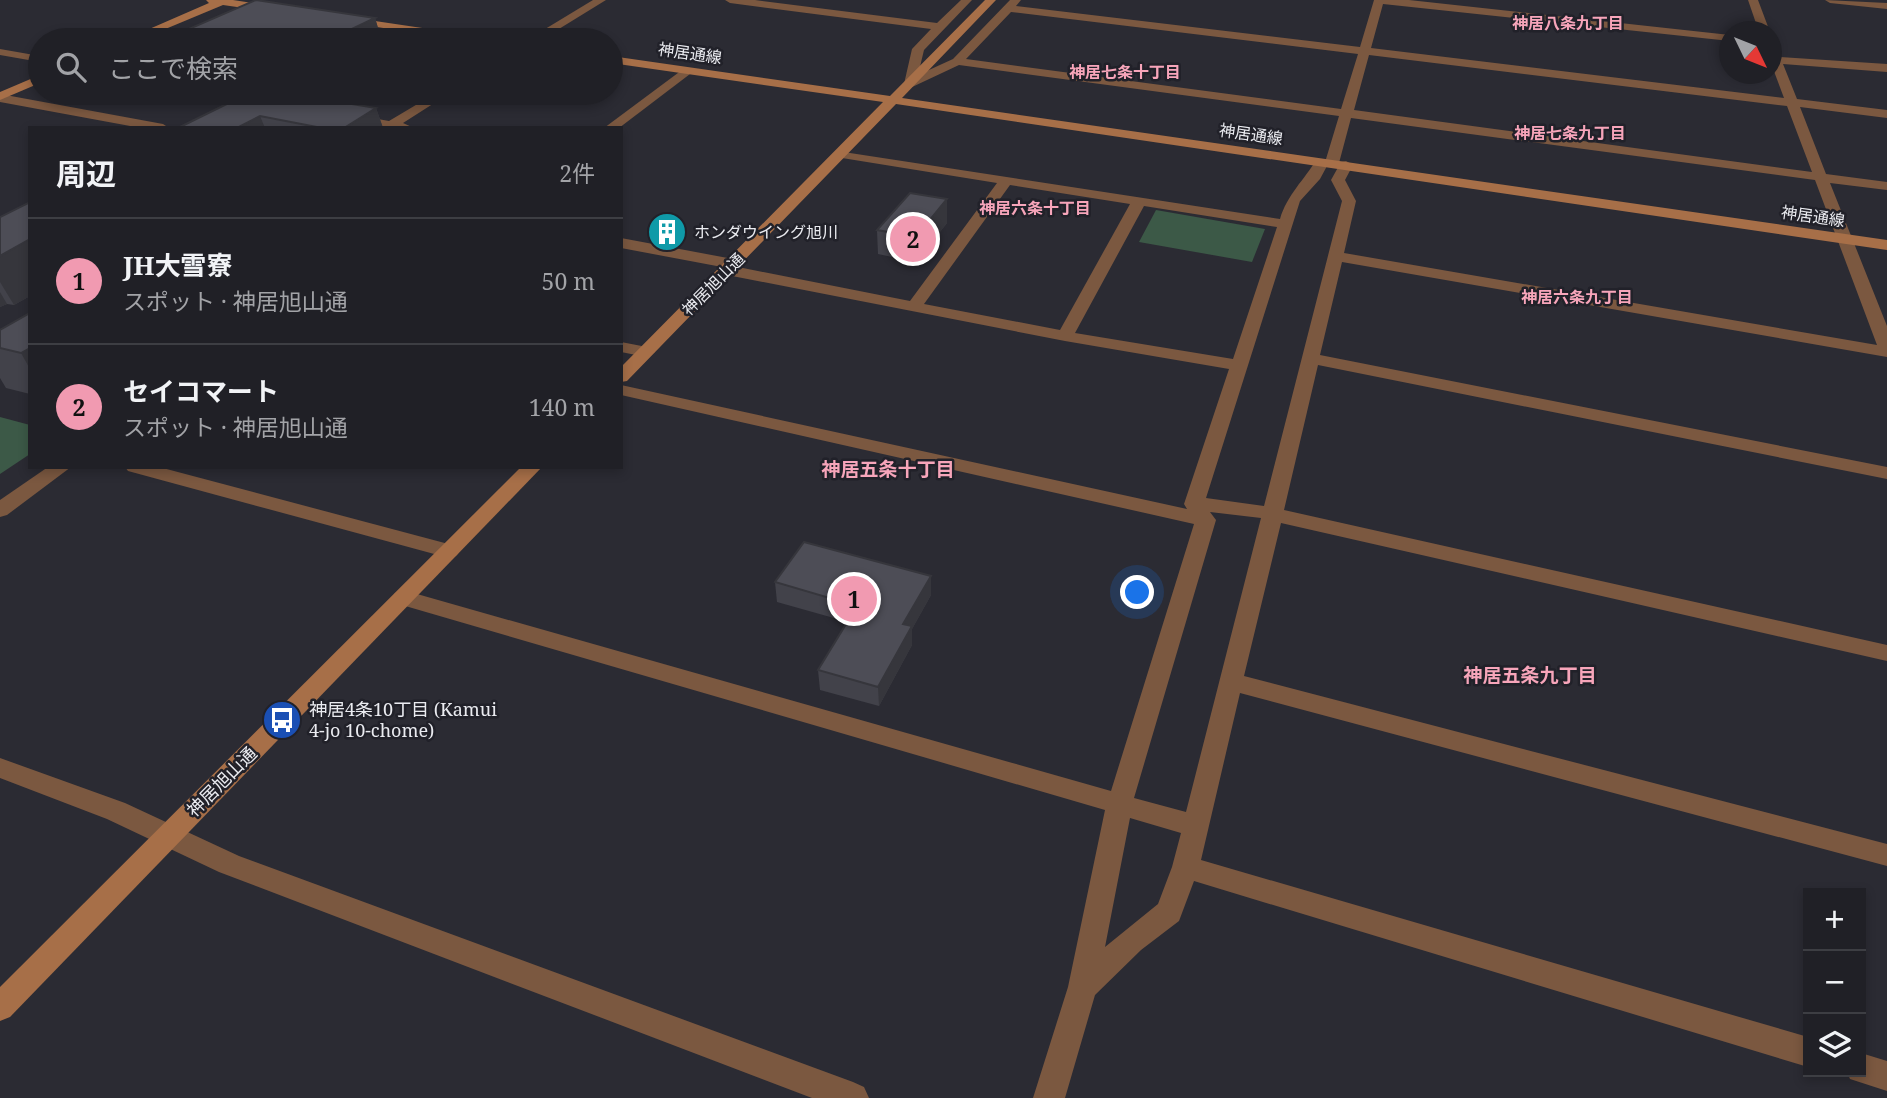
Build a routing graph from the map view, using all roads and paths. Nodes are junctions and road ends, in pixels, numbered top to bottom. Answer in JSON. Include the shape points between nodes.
{"nodes":[{"id":1,"x":219,"y":0,"type":"edge"},
{"id":2,"x":601,"y":0,"type":"edge"},
{"id":3,"x":730,"y":0,"type":"edge"},
{"id":4,"x":967,"y":0,"type":"edge"},
{"id":5,"x":991,"y":0,"type":"edge"},
{"id":6,"x":1753,"y":0,"type":"edge"},
{"id":7,"x":1830,"y":0,"type":"edge"},
{"id":8,"x":1012,"y":4,"type":"edge"},
{"id":9,"x":1887,"y":6,"type":"edge"},
{"id":10,"x":287,"y":11,"type":"edge"},
{"id":11,"x":339,"y":19,"type":"edge"},
{"id":12,"x":1761,"y":21,"type":"edge"},
{"id":13,"x":939,"y":27,"type":"junction"},
{"id":14,"x":157,"y":28,"type":"edge"},
{"id":15,"x":401,"y":28,"type":"edge"},
{"id":16,"x":553,"y":28,"type":"edge"},
{"id":17,"x":1719,"y":37,"type":"edge"},
{"id":18,"x":0,"y":52,"type":"edge"},
{"id":19,"x":1364,"y":52,"type":"junction"},
{"id":20,"x":28,"y":57,"type":"edge"},
{"id":21,"x":1782,"y":57,"type":"edge"},
{"id":22,"x":623,"y":61,"type":"edge"},
{"id":23,"x":957,"y":61,"type":"junction"},
{"id":24,"x":1887,"y":68,"type":"edge"},
{"id":25,"x":686,"y":71,"type":"junction"},
{"id":26,"x":1782,"y":78,"type":"edge"},
{"id":27,"x":28,"y":84,"type":"edge"},
{"id":28,"x":910,"y":85,"type":"junction"},
{"id":29,"x":0,"y":97,"type":"edge"},
{"id":30,"x":893,"y":101,"type":"junction"},
{"id":31,"x":28,"y":102,"type":"edge"},
{"id":32,"x":1792,"y":103,"type":"junction"},
{"id":33,"x":42,"y":105,"type":"edge"},
{"id":34,"x":424,"y":105,"type":"edge"},
{"id":35,"x":1347,"y":114,"type":"junction"},
{"id":36,"x":1887,"y":114,"type":"edge"},
{"id":37,"x":336,"y":116,"type":"edge"},
{"id":38,"x":391,"y":125,"type":"junction"},
{"id":39,"x":152,"y":126,"type":"edge"},
{"id":40,"x":397,"y":126,"type":"edge"},
{"id":41,"x":613,"y":126,"type":"edge"},
{"id":42,"x":842,"y":153,"type":"junction"},
{"id":43,"x":1333,"y":163,"type":"junction"},
{"id":44,"x":1819,"y":177,"type":"junction"},
{"id":45,"x":1006,"y":180,"type":"junction"},
{"id":46,"x":1887,"y":186,"type":"edge"},
{"id":47,"x":1139,"y":201,"type":"junction"},
{"id":48,"x":1284,"y":224,"type":"junction"},
{"id":49,"x":1846,"y":239,"type":"junction"},
{"id":50,"x":623,"y":243,"type":"edge"},
{"id":51,"x":1887,"y":245,"type":"edge"},
{"id":52,"x":1336,"y":256,"type":"junction"},
{"id":53,"x":730,"y":267,"type":"junction"},
{"id":54,"x":915,"y":305,"type":"junction"},
{"id":55,"x":1880,"y":314,"type":"edge"},
{"id":56,"x":1065,"y":335,"type":"junction"},
{"id":57,"x":623,"y":347,"type":"edge"},
{"id":58,"x":1887,"y":350,"type":"edge"},
{"id":59,"x":646,"y":352,"type":"junction"},
{"id":60,"x":1311,"y":358,"type":"junction"},
{"id":61,"x":1239,"y":365,"type":"junction"},
{"id":62,"x":623,"y":375,"type":"edge"},
{"id":63,"x":623,"y":390,"type":"edge"},
{"id":64,"x":58,"y":469,"type":"edge"},
{"id":65,"x":142,"y":469,"type":"edge"},
{"id":66,"x":530,"y":469,"type":"edge"},
{"id":67,"x":1887,"y":473,"type":"edge"},
{"id":68,"x":0,"y":510,"type":"edge"},
{"id":69,"x":1200,"y":512,"type":"junction"},
{"id":70,"x":1272,"y":514,"type":"junction"},
{"id":71,"x":449,"y":551,"type":"junction"},
{"id":72,"x":403,"y":598,"type":"junction"},
{"id":73,"x":1887,"y":653,"type":"edge"},
{"id":74,"x":1231,"y":682,"type":"junction"},
{"id":75,"x":0,"y":768,"type":"edge"},
{"id":76,"x":1119,"y":806,"type":"junction"},
{"id":77,"x":1196,"y":826,"type":"junction"},
{"id":78,"x":170,"y":834,"type":"junction"},
{"id":79,"x":1887,"y":855,"type":"edge"},
{"id":80,"x":1186,"y":867,"type":"junction"},
{"id":81,"x":1083,"y":987,"type":"junction"},
{"id":82,"x":0,"y":1007,"type":"edge"},
{"id":83,"x":1803,"y":1051,"type":"edge"},
{"id":84,"x":1866,"y":1070,"type":"edge"},
{"id":85,"x":1887,"y":1076,"type":"edge"},
{"id":86,"x":853,"y":1098,"type":"edge"},
{"id":87,"x":1049,"y":1098,"type":"edge"}],
"edges":[{"from":1,"to":10,"type":"street"},
{"from":1,"to":14,"type":"street"},
{"from":2,"to":16,"type":"street"},
{"from":3,"to":13,"type":"street"},
{"from":4,"to":13,"type":"street"},
{"from":5,"to":28,"type":"street","name":"神居旭山通"},
{"from":6,"to":12,"type":"street"},
{"from":7,"to":9,"type":"street"},
{"from":8,"to":19,"type":"street"},
{"from":8,"to":23,"type":"street"},
{"from":11,"to":15,"type":"street"},
{"from":13,"to":28,"type":"street","via":[[918,49]]},
{"from":17,"to":19,"type":"street","via":[[1379,0]]},
{"from":18,"to":20,"type":"street"},
{"from":19,"to":32,"type":"street"},
{"from":19,"to":35,"type":"street"},
{"from":21,"to":24,"type":"street"},
{"from":22,"to":25,"type":"street","name":"神居通線"},
{"from":23,"to":28,"type":"street"},
{"from":23,"to":35,"type":"street"},
{"from":25,"to":30,"type":"street","name":"神居通線"},
{"from":25,"to":41,"type":"street"},
{"from":26,"to":32,"type":"street"},
{"from":27,"to":29,"type":"street"},
{"from":28,"to":30,"type":"street","name":"神居旭山通"},
{"from":29,"to":31,"type":"street"},
{"from":30,"to":42,"type":"street","name":"神居旭山通"},
{"from":30,"to":43,"type":"street","name":"神居通線"},
{"from":32,"to":36,"type":"street"},
{"from":32,"to":44,"type":"street"},
{"from":33,"to":39,"type":"street"},
{"from":34,"to":38,"type":"street"},
{"from":35,"to":43,"type":"street"},
{"from":35,"to":44,"type":"street"},
{"from":37,"to":38,"type":"street"},
{"from":38,"to":40,"type":"street"},
{"from":42,"to":45,"type":"street"},
{"from":42,"to":53,"type":"street","name":"神居旭山通"},
{"from":43,"to":48,"type":"street","via":[[1293,200]]},
{"from":43,"to":49,"type":"street","name":"神居通線"},
{"from":43,"to":52,"type":"street","via":[[1349,201]]},
{"from":44,"to":46,"type":"street"},
{"from":44,"to":49,"type":"street"},
{"from":45,"to":47,"type":"street"},
{"from":45,"to":54,"type":"street"},
{"from":47,"to":48,"type":"street"},
{"from":47,"to":56,"type":"street"},
{"from":48,"to":61,"type":"street"},
{"from":49,"to":51,"type":"street","name":"神居通線"},
{"from":49,"to":55,"type":"street"},
{"from":50,"to":53,"type":"street"},
{"from":52,"to":58,"type":"street"},
{"from":52,"to":60,"type":"street"},
{"from":53,"to":54,"type":"street"},
{"from":53,"to":59,"type":"street","name":"神居旭山通"},
{"from":54,"to":56,"type":"street"},
{"from":55,"to":58,"type":"street"},
{"from":56,"to":61,"type":"street"},
{"from":57,"to":59,"type":"street"},
{"from":59,"to":62,"type":"street","name":"神居旭山通"},
{"from":60,"to":67,"type":"street"},
{"from":60,"to":70,"type":"street"},
{"from":61,"to":69,"type":"street"},
{"from":63,"to":69,"type":"street"},
{"from":64,"to":68,"type":"street"},
{"from":65,"to":71,"type":"street"},
{"from":66,"to":71,"type":"street","name":"神居旭山通"},
{"from":69,"to":70,"type":"street","via":[[1235,507]]},
{"from":69,"to":76,"type":"street"},
{"from":70,"to":73,"type":"street"},
{"from":70,"to":74,"type":"street"},
{"from":71,"to":72,"type":"street","name":"神居旭山通"},
{"from":72,"to":76,"type":"street"},
{"from":72,"to":78,"type":"street","name":"神居旭山通"},
{"from":74,"to":77,"type":"street"},
{"from":74,"to":79,"type":"street"},
{"from":75,"to":78,"type":"street"},
{"from":76,"to":77,"type":"street"},
{"from":76,"to":81,"type":"street"},
{"from":77,"to":80,"type":"street"},
{"from":78,"to":82,"type":"street","name":"神居旭山通"},
{"from":78,"to":86,"type":"street","via":[[229,864]]},
{"from":80,"to":81,"type":"street","via":[[1169,912]]},
{"from":80,"to":83,"type":"street"},
{"from":81,"to":87,"type":"street"},
{"from":84,"to":85,"type":"street"}]}
